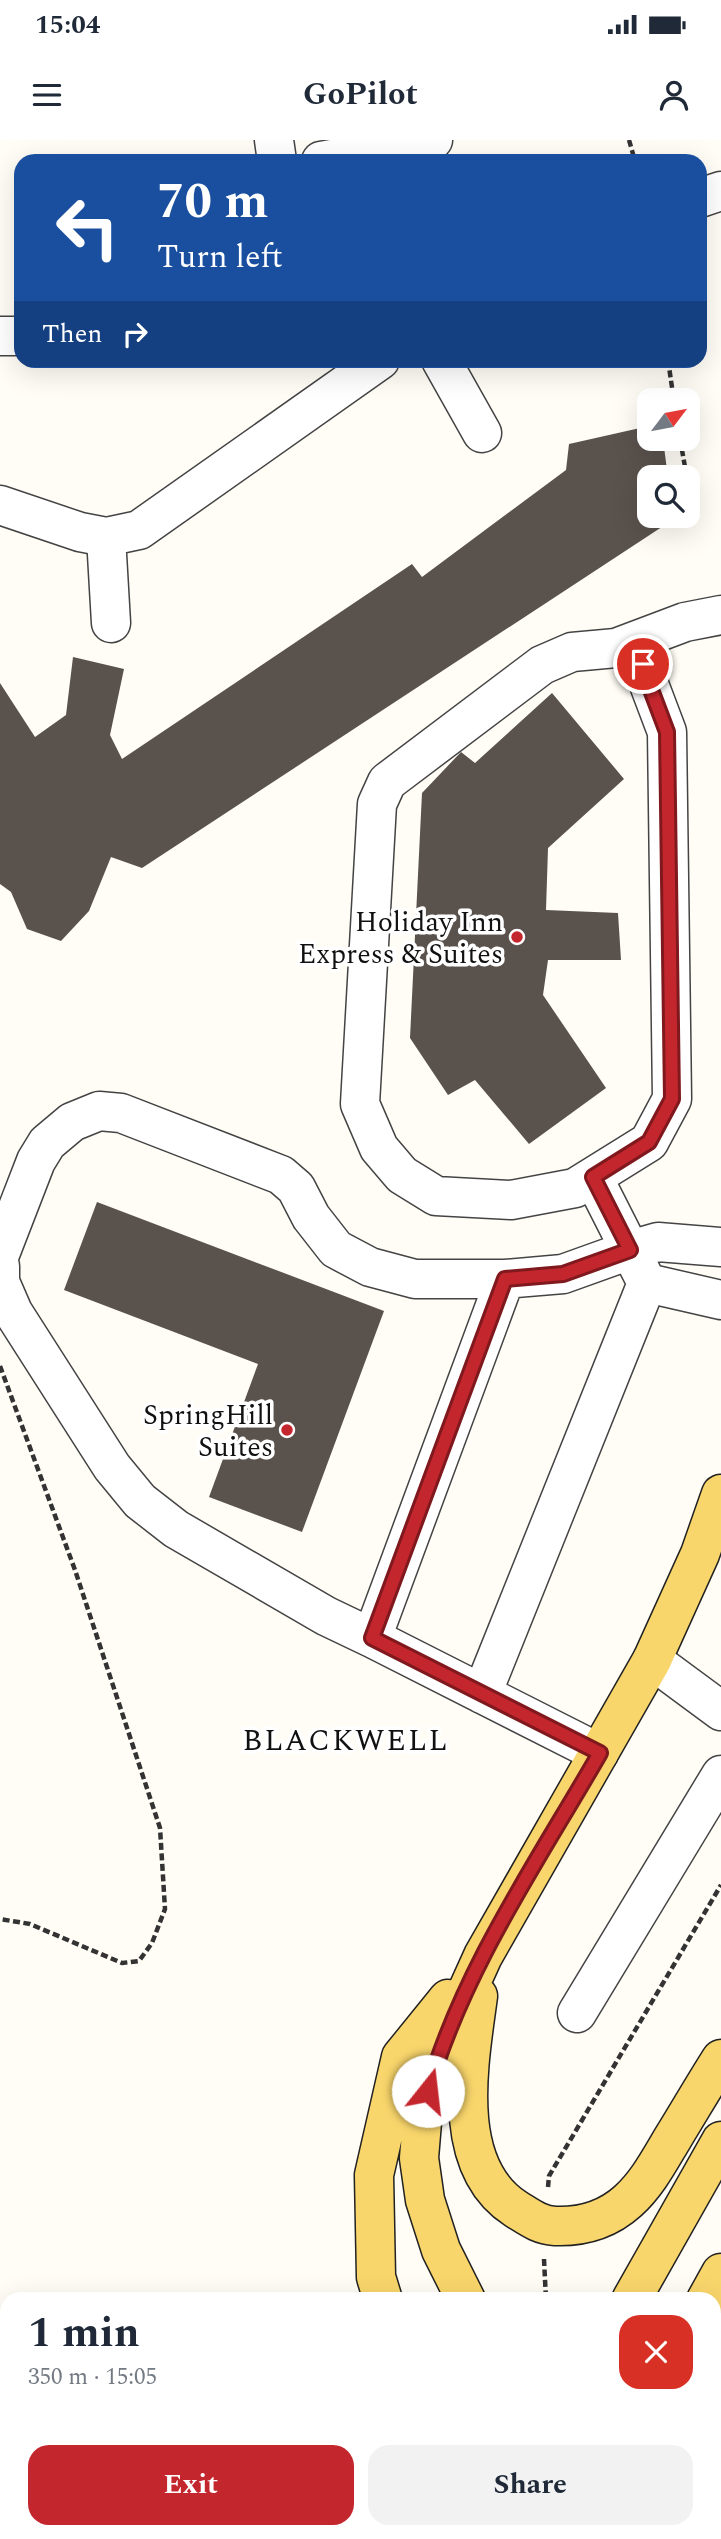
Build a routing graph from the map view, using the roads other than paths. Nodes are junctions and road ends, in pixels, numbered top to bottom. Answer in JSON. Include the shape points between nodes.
{"nodes":[{"id":1,"x":433,"y":140,"type":"edge"},
{"id":2,"x":358,"y":154,"type":"edge"},
{"id":3,"x":369,"y":368,"type":"edge"},
{"id":4,"x":445,"y":368,"type":"edge"},
{"id":5,"x":482,"y":433,"type":"dead end"},
{"id":6,"x":0,"y":505,"type":"edge"},
{"id":7,"x":106,"y":537,"type":"junction"},
{"id":8,"x":721,"y":615,"type":"edge"},
{"id":9,"x":111,"y":622,"type":"dead end"},
{"id":10,"x":637,"y":640,"type":"junction"},
{"id":11,"x":593,"y":1177,"type":"junction"},
{"id":12,"x":721,"y":1247,"type":"edge"},
{"id":13,"x":0,"y":1254,"type":"edge"},
{"id":14,"x":0,"y":1266,"type":"edge"},
{"id":15,"x":638,"y":1267,"type":"junction"},
{"id":16,"x":505,"y":1279,"type":"junction"},
{"id":17,"x":721,"y":1300,"type":"edge"},
{"id":18,"x":721,"y":1494,"type":"edge"},
{"id":19,"x":372,"y":1638,"type":"junction"},
{"id":20,"x":652,"y":1660,"type":"junction"},
{"id":21,"x":482,"y":1694,"type":"junction"},
{"id":22,"x":721,"y":1711,"type":"edge"},
{"id":23,"x":600,"y":1753,"type":"junction"},
{"id":24,"x":721,"y":1775,"type":"edge"},
{"id":25,"x":483,"y":1956,"type":"junction"},
{"id":26,"x":577,"y":2013,"type":"dead end"},
{"id":27,"x":721,"y":2059,"type":"edge"},
{"id":28,"x":721,"y":2141,"type":"edge"},
{"id":29,"x":721,"y":2273,"type":"edge"},
{"id":30,"x":381,"y":2292,"type":"edge"},
{"id":31,"x":462,"y":2292,"type":"edge"},
{"id":32,"x":636,"y":2292,"type":"edge"},
{"id":33,"x":710,"y":2292,"type":"edge"}],
"edges":[{"from":1,"to":2,"type":"street"},
{"from":3,"to":7,"type":"street","via":[[139,530]]},
{"from":4,"to":5,"type":"street"},
{"from":6,"to":7,"type":"street"},
{"from":7,"to":9,"type":"street"},
{"from":8,"to":10,"type":"street","via":[[685,622]]},
{"from":10,"to":11,"type":"street","via":[[667,732],[672,1099],[649,1142]]},
{"from":10,"to":11,"type":"street","via":[[616,648],[572,652],[542,665],[387,782],[377,804],[360,1104],[379,1148],[402,1175],[436,1196],[511,1200],[575,1188]]},
{"from":11,"to":15,"type":"street"},
{"from":12,"to":15,"type":"street","via":[[658,1242]]},
{"from":13,"to":16,"type":"street","via":[[47,1143],[72,1122],[99,1111],[121,1113],[281,1175],[296,1188],[311,1217],[336,1248],[370,1267],[415,1279]]},
{"from":14,"to":19,"type":"street","via":[[0,1282],[13,1312],[112,1466],[140,1501],[176,1529]]},
{"from":15,"to":16,"type":"street"},
{"from":15,"to":17,"type":"street"},
{"from":15,"to":21,"type":"street"},
{"from":16,"to":19,"type":"street"},
{"from":18,"to":20,"type":"main road"},
{"from":19,"to":21,"type":"street"},
{"from":20,"to":22,"type":"street"},
{"from":20,"to":23,"type":"main road"},
{"from":21,"to":23,"type":"street"},
{"from":23,"to":25,"type":"main road"},
{"from":24,"to":26,"type":"street"},
{"from":25,"to":27,"type":"main road","via":[[468,2073],[469,2127],[479,2166],[495,2191],[545,2225],[587,2224],[627,2202],[647,2181]]},
{"from":25,"to":30,"type":"main road","via":[[401,2057],[374,2175],[376,2277]]},
{"from":25,"to":31,"type":"main road","via":[[440,2051],[423,2110],[419,2158],[425,2200],[441,2250]]},
{"from":28,"to":32,"type":"main road"},
{"from":29,"to":33,"type":"main road"}]}
